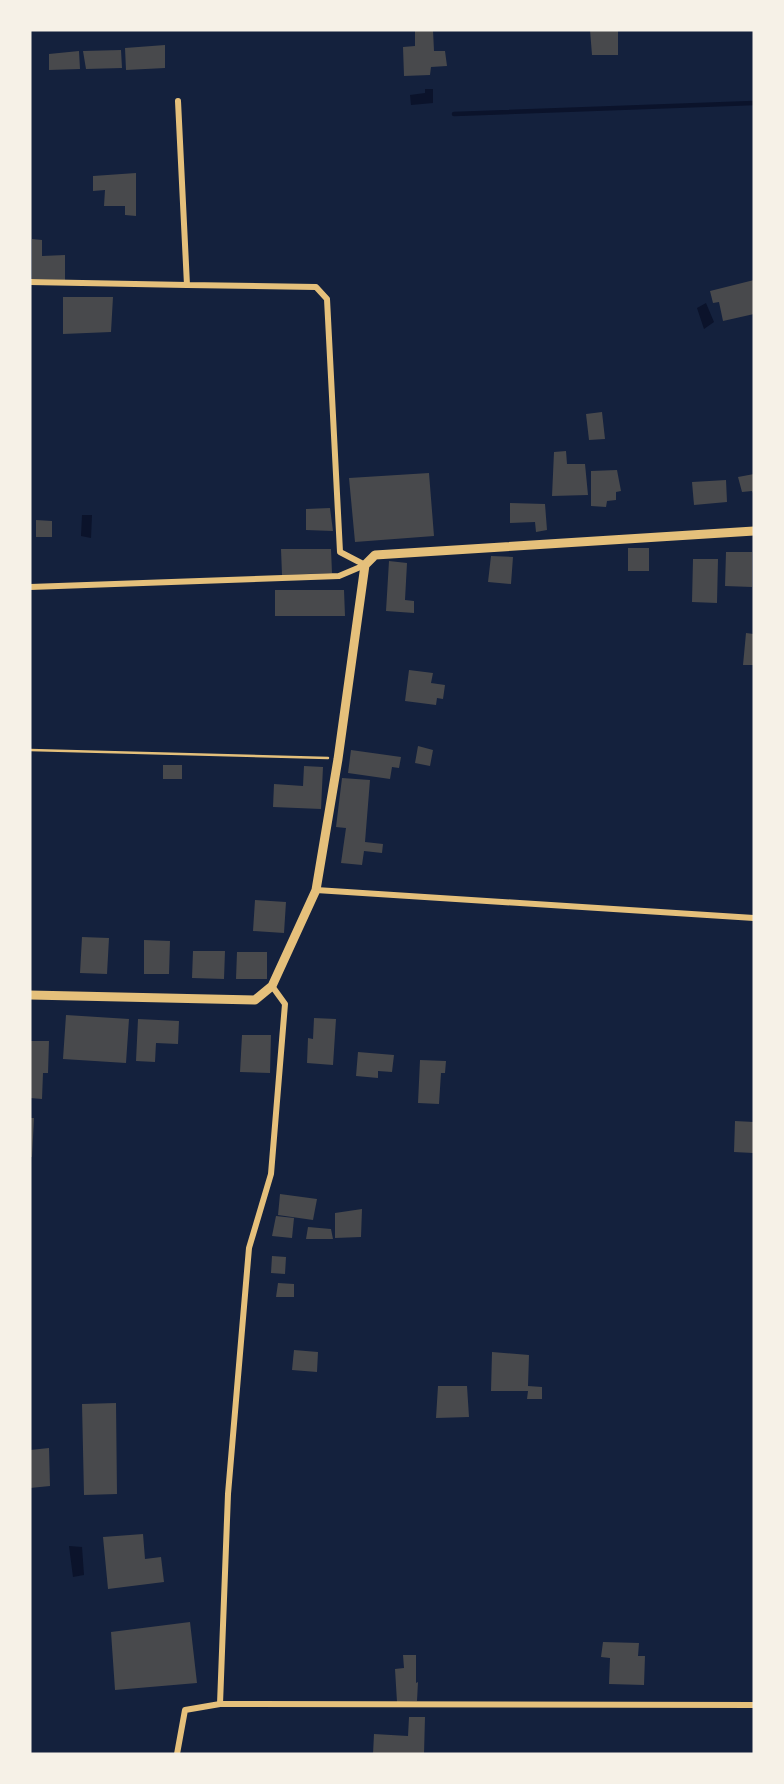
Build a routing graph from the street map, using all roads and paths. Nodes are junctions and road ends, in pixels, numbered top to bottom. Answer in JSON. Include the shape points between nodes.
{"nodes":[{"id":1,"x":178,"y":101,"type":"dead end"},
{"id":2,"x":30,"y":282,"type":"edge"},
{"id":3,"x":187,"y":285,"type":"junction"},
{"id":4,"x":754,"y":531,"type":"edge"},
{"id":5,"x":365,"y":565,"type":"junction"},
{"id":6,"x":30,"y":587,"type":"edge"},
{"id":7,"x":30,"y":750,"type":"edge"},
{"id":8,"x":338,"y":759,"type":"junction"},
{"id":9,"x":316,"y":890,"type":"junction"},
{"id":10,"x":754,"y":918,"type":"edge"},
{"id":11,"x":272,"y":986,"type":"junction"},
{"id":12,"x":30,"y":995,"type":"edge"},
{"id":13,"x":220,"y":1704,"type":"junction"},
{"id":14,"x":754,"y":1704,"type":"edge"},
{"id":15,"x":177,"y":1754,"type":"edge"}],
"edges":[{"from":1,"to":3,"type":"street"},
{"from":2,"to":3,"type":"street"},
{"from":3,"to":5,"type":"street","via":[[316,287],[327,299],[340,552]]},
{"from":4,"to":5,"type":"main road","via":[[376,555]]},
{"from":5,"to":6,"type":"street","via":[[339,576]]},
{"from":5,"to":8,"type":"main road"},
{"from":7,"to":8,"type":"path"},
{"from":8,"to":9,"type":"main road"},
{"from":9,"to":10,"type":"street"},
{"from":9,"to":11,"type":"main road"},
{"from":11,"to":12,"type":"main road","via":[[254,1000]]},
{"from":11,"to":13,"type":"street","via":[[285,1004],[271,1174],[249,1248],[228,1494]]},
{"from":13,"to":14,"type":"street"},
{"from":13,"to":15,"type":"street","via":[[185,1710]]}]}
